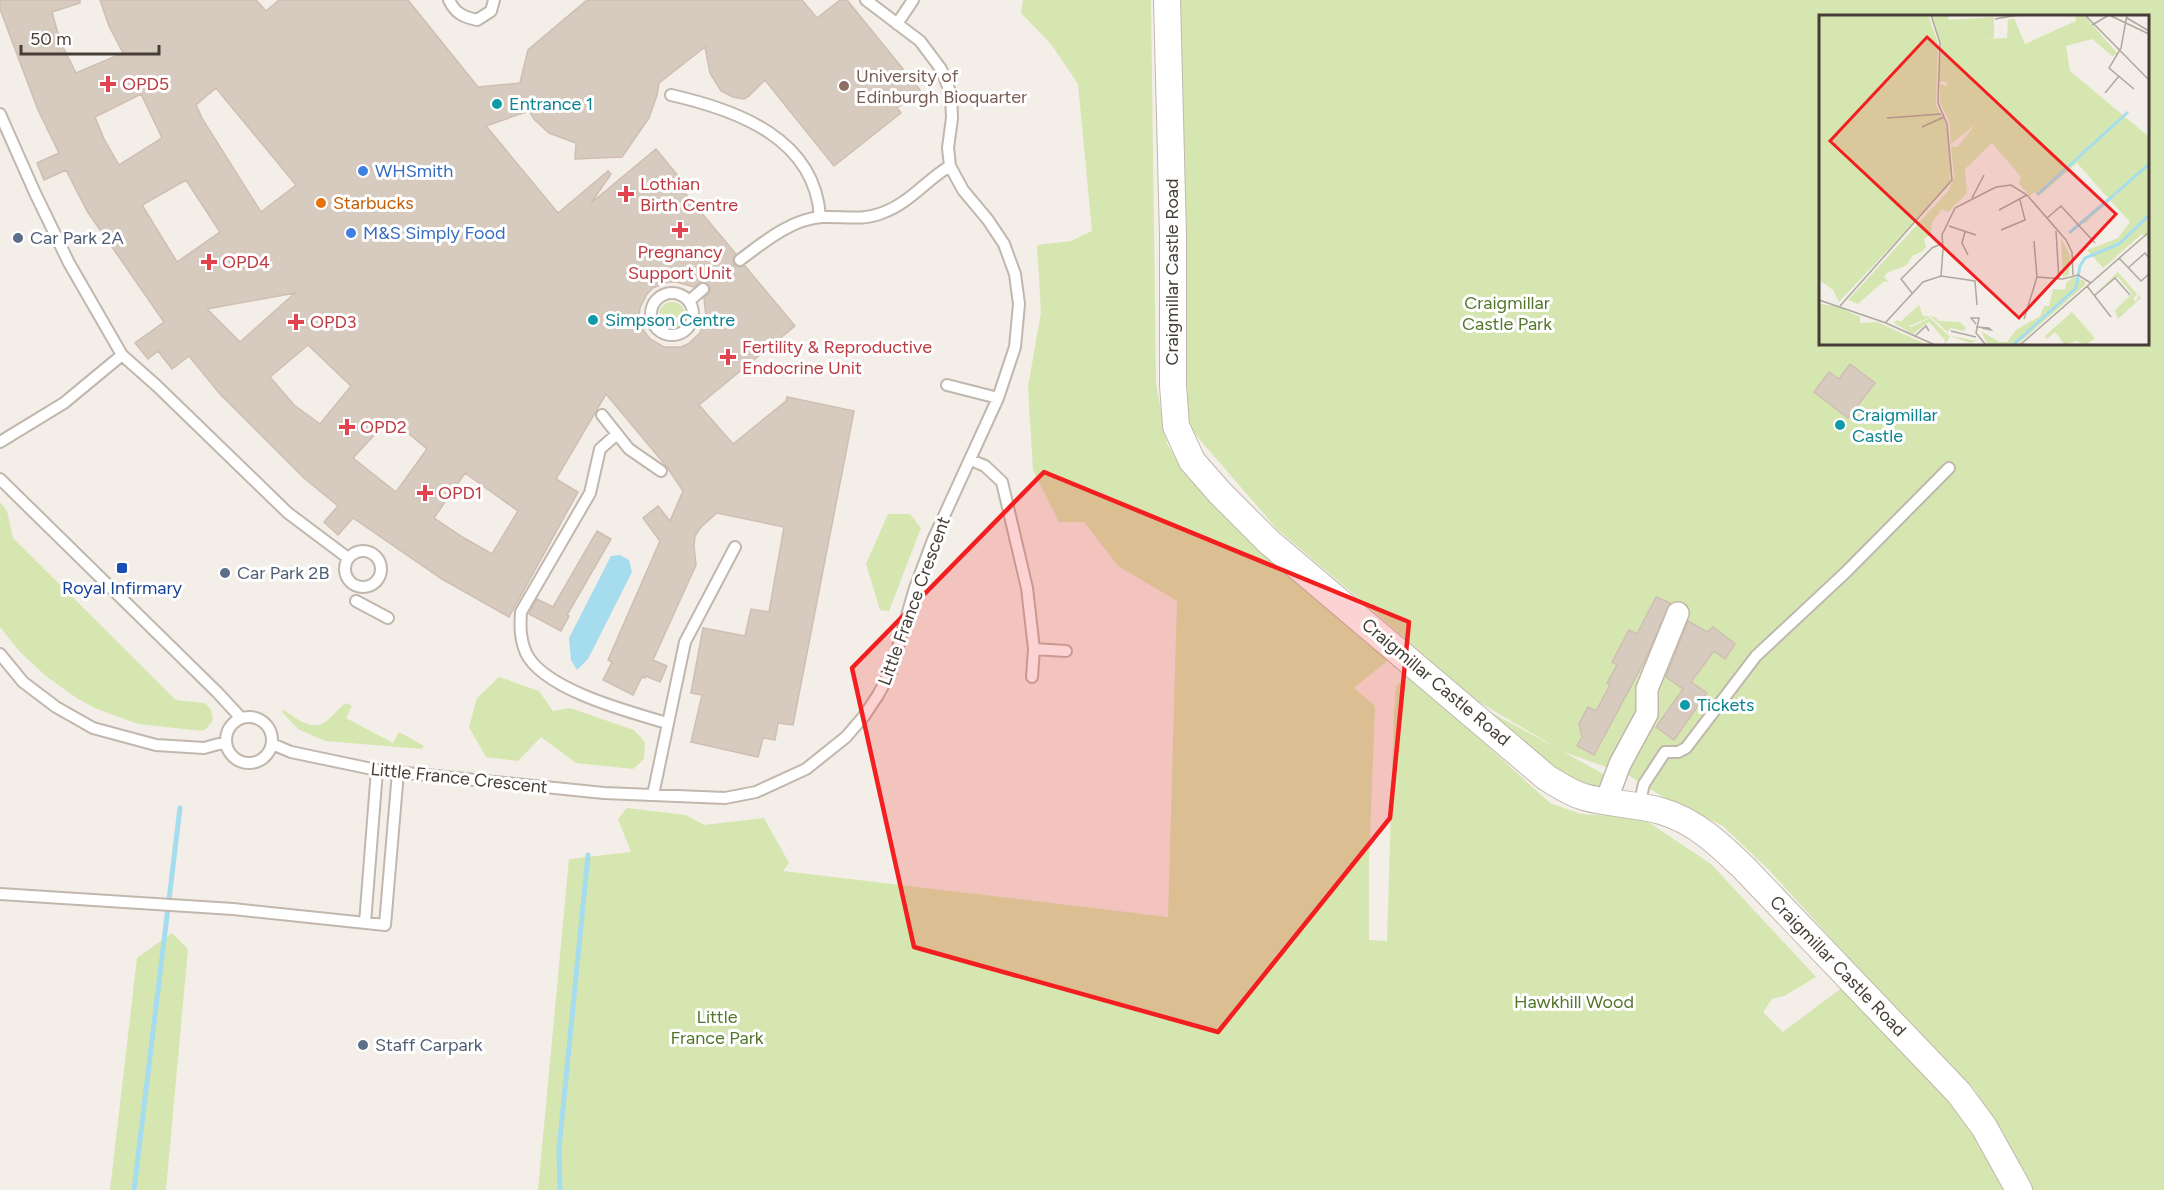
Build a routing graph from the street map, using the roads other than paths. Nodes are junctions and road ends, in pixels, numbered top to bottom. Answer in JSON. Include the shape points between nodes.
{"nodes":[{"id":1,"x":449,"y":0,"type":"edge"},
{"id":2,"x":494,"y":0,"type":"edge"},
{"id":3,"x":866,"y":0,"type":"edge"},
{"id":4,"x":913,"y":0,"type":"edge"},
{"id":5,"x":1167,"y":0,"type":"edge"},
{"id":6,"x":897,"y":24,"type":"junction"},
{"id":7,"x":671,"y":95,"type":"dead end"},
{"id":8,"x":0,"y":114,"type":"edge"},
{"id":9,"x":950,"y":166,"type":"junction"},
{"id":10,"x":820,"y":217,"type":"junction"},
{"id":11,"x":740,"y":260,"type":"dead end"},
{"id":12,"x":703,"y":289,"type":"dead end"},
{"id":13,"x":689,"y":301,"type":"junction"},
{"id":14,"x":122,"y":355,"type":"junction"},
{"id":15,"x":946,"y":385,"type":"dead end"},
{"id":16,"x":998,"y":398,"type":"junction"},
{"id":17,"x":602,"y":415,"type":"dead end"},
{"id":18,"x":617,"y":434,"type":"junction"},
{"id":19,"x":0,"y":442,"type":"edge"},
{"id":20,"x":971,"y":460,"type":"junction"},
{"id":21,"x":1949,"y":468,"type":"dead end"},
{"id":22,"x":662,"y":471,"type":"dead end"},
{"id":23,"x":0,"y":479,"type":"edge"},
{"id":24,"x":735,"y":547,"type":"dead end"},
{"id":25,"x":348,"y":558,"type":"dead end"},
{"id":26,"x":356,"y":601,"type":"dead end"},
{"id":27,"x":1678,"y":613,"type":"dead end"},
{"id":28,"x":388,"y":618,"type":"dead end"},
{"id":29,"x":1034,"y":649,"type":"junction"},
{"id":30,"x":1066,"y":651,"type":"dead end"},
{"id":31,"x":0,"y":654,"type":"edge"},
{"id":32,"x":1032,"y":677,"type":"dead end"},
{"id":33,"x":242,"y":718,"type":"junction"},
{"id":34,"x":668,"y":723,"type":"junction"},
{"id":35,"x":226,"y":742,"type":"junction"},
{"id":36,"x":272,"y":744,"type":"junction"},
{"id":37,"x":377,"y":770,"type":"junction"},
{"id":38,"x":398,"y":772,"type":"junction"},
{"id":39,"x":653,"y":795,"type":"junction"},
{"id":40,"x":1606,"y":801,"type":"junction"},
{"id":41,"x":1639,"y":806,"type":"junction"},
{"id":42,"x":0,"y":894,"type":"edge"},
{"id":43,"x":365,"y":923,"type":"junction"},
{"id":44,"x":2019,"y":1190,"type":"edge"}],
"edges":[{"from":1,"to":2,"type":"lane","via":[[463,17],[477,20],[491,11]]},
{"from":3,"to":6,"type":"lane","name":"Little France Crescent"},
{"from":4,"to":6,"type":"lane"},
{"from":5,"to":40,"type":"street","name":"Craigmillar Castle Road","via":[[1173,385],[1176,426],[1192,461],[1269,542],[1547,778],[1583,797]]},
{"from":6,"to":9,"type":"lane","name":"Little France Crescent","via":[[920,41],[941,69],[951,94]]},
{"from":7,"to":10,"type":"lane","via":[[731,112],[778,138],[815,187]]},
{"from":8,"to":14,"type":"lane","via":[[69,263]]},
{"from":9,"to":10,"type":"lane","via":[[898,207],[857,219]]},
{"from":9,"to":16,"type":"lane","name":"Little France Crescent","via":[[1004,244],[1015,274],[1019,304],[1015,348]]},
{"from":10,"to":11,"type":"lane","via":[[794,224]]},
{"from":12,"to":13,"type":"lane"},
{"from":13,"to":13,"type":"lane","via":[[694,315],[688,328],[676,336],[656,328],[651,314],[656,301],[669,293]]},
{"from":14,"to":19,"type":"lane","via":[[64,403]]},
{"from":14,"to":25,"type":"lane","via":[[288,513]]},
{"from":15,"to":16,"type":"lane"},
{"from":16,"to":20,"type":"lane","name":"Little France Crescent"},
{"from":17,"to":18,"type":"lane"},
{"from":18,"to":22,"type":"lane","via":[[629,449]]},
{"from":18,"to":34,"type":"lane","via":[[600,449],[590,492],[521,612],[520,635],[535,666],[575,692]]},
{"from":20,"to":29,"type":"lane","via":[[985,466],[1002,482],[1027,588]]},
{"from":20,"to":39,"type":"lane","name":"Little France Crescent","via":[[933,540],[891,671],[846,737],[806,769],[756,792],[725,798]]},
{"from":21,"to":41,"type":"lane","via":[[1756,656],[1686,748],[1665,752],[1644,784]]},
{"from":23,"to":33,"type":"lane"},
{"from":24,"to":34,"type":"lane","via":[[685,642]]},
{"from":26,"to":28,"type":"lane"},
{"from":27,"to":40,"type":"street","via":[[1647,689],[1647,714],[1620,764]]},
{"from":29,"to":30,"type":"lane"},
{"from":29,"to":32,"type":"lane"},
{"from":31,"to":35,"type":"lane","via":[[23,682],[93,728],[156,745],[204,748]]},
{"from":33,"to":35,"type":"lane","via":[[228,730]]},
{"from":33,"to":36,"type":"lane","via":[[256,717],[265,723]]},
{"from":34,"to":39,"type":"lane"},
{"from":35,"to":36,"type":"lane","via":[[237,760],[248,763],[268,753]]},
{"from":36,"to":37,"type":"lane","name":"Little France Crescent","via":[[291,752]]},
{"from":37,"to":38,"type":"lane","name":"Little France Crescent"},
{"from":37,"to":43,"type":"lane"},
{"from":38,"to":39,"type":"lane","name":"Little France Crescent"},
{"from":38,"to":43,"type":"lane","via":[[385,925]]},
{"from":40,"to":41,"type":"street","name":"Craigmillar Castle Road"},
{"from":41,"to":44,"type":"street","name":"Craigmillar Castle Road","via":[[1687,821],[1744,868],[1959,1093],[1984,1127]]},
{"from":42,"to":43,"type":"lane","via":[[191,906]]}]}
